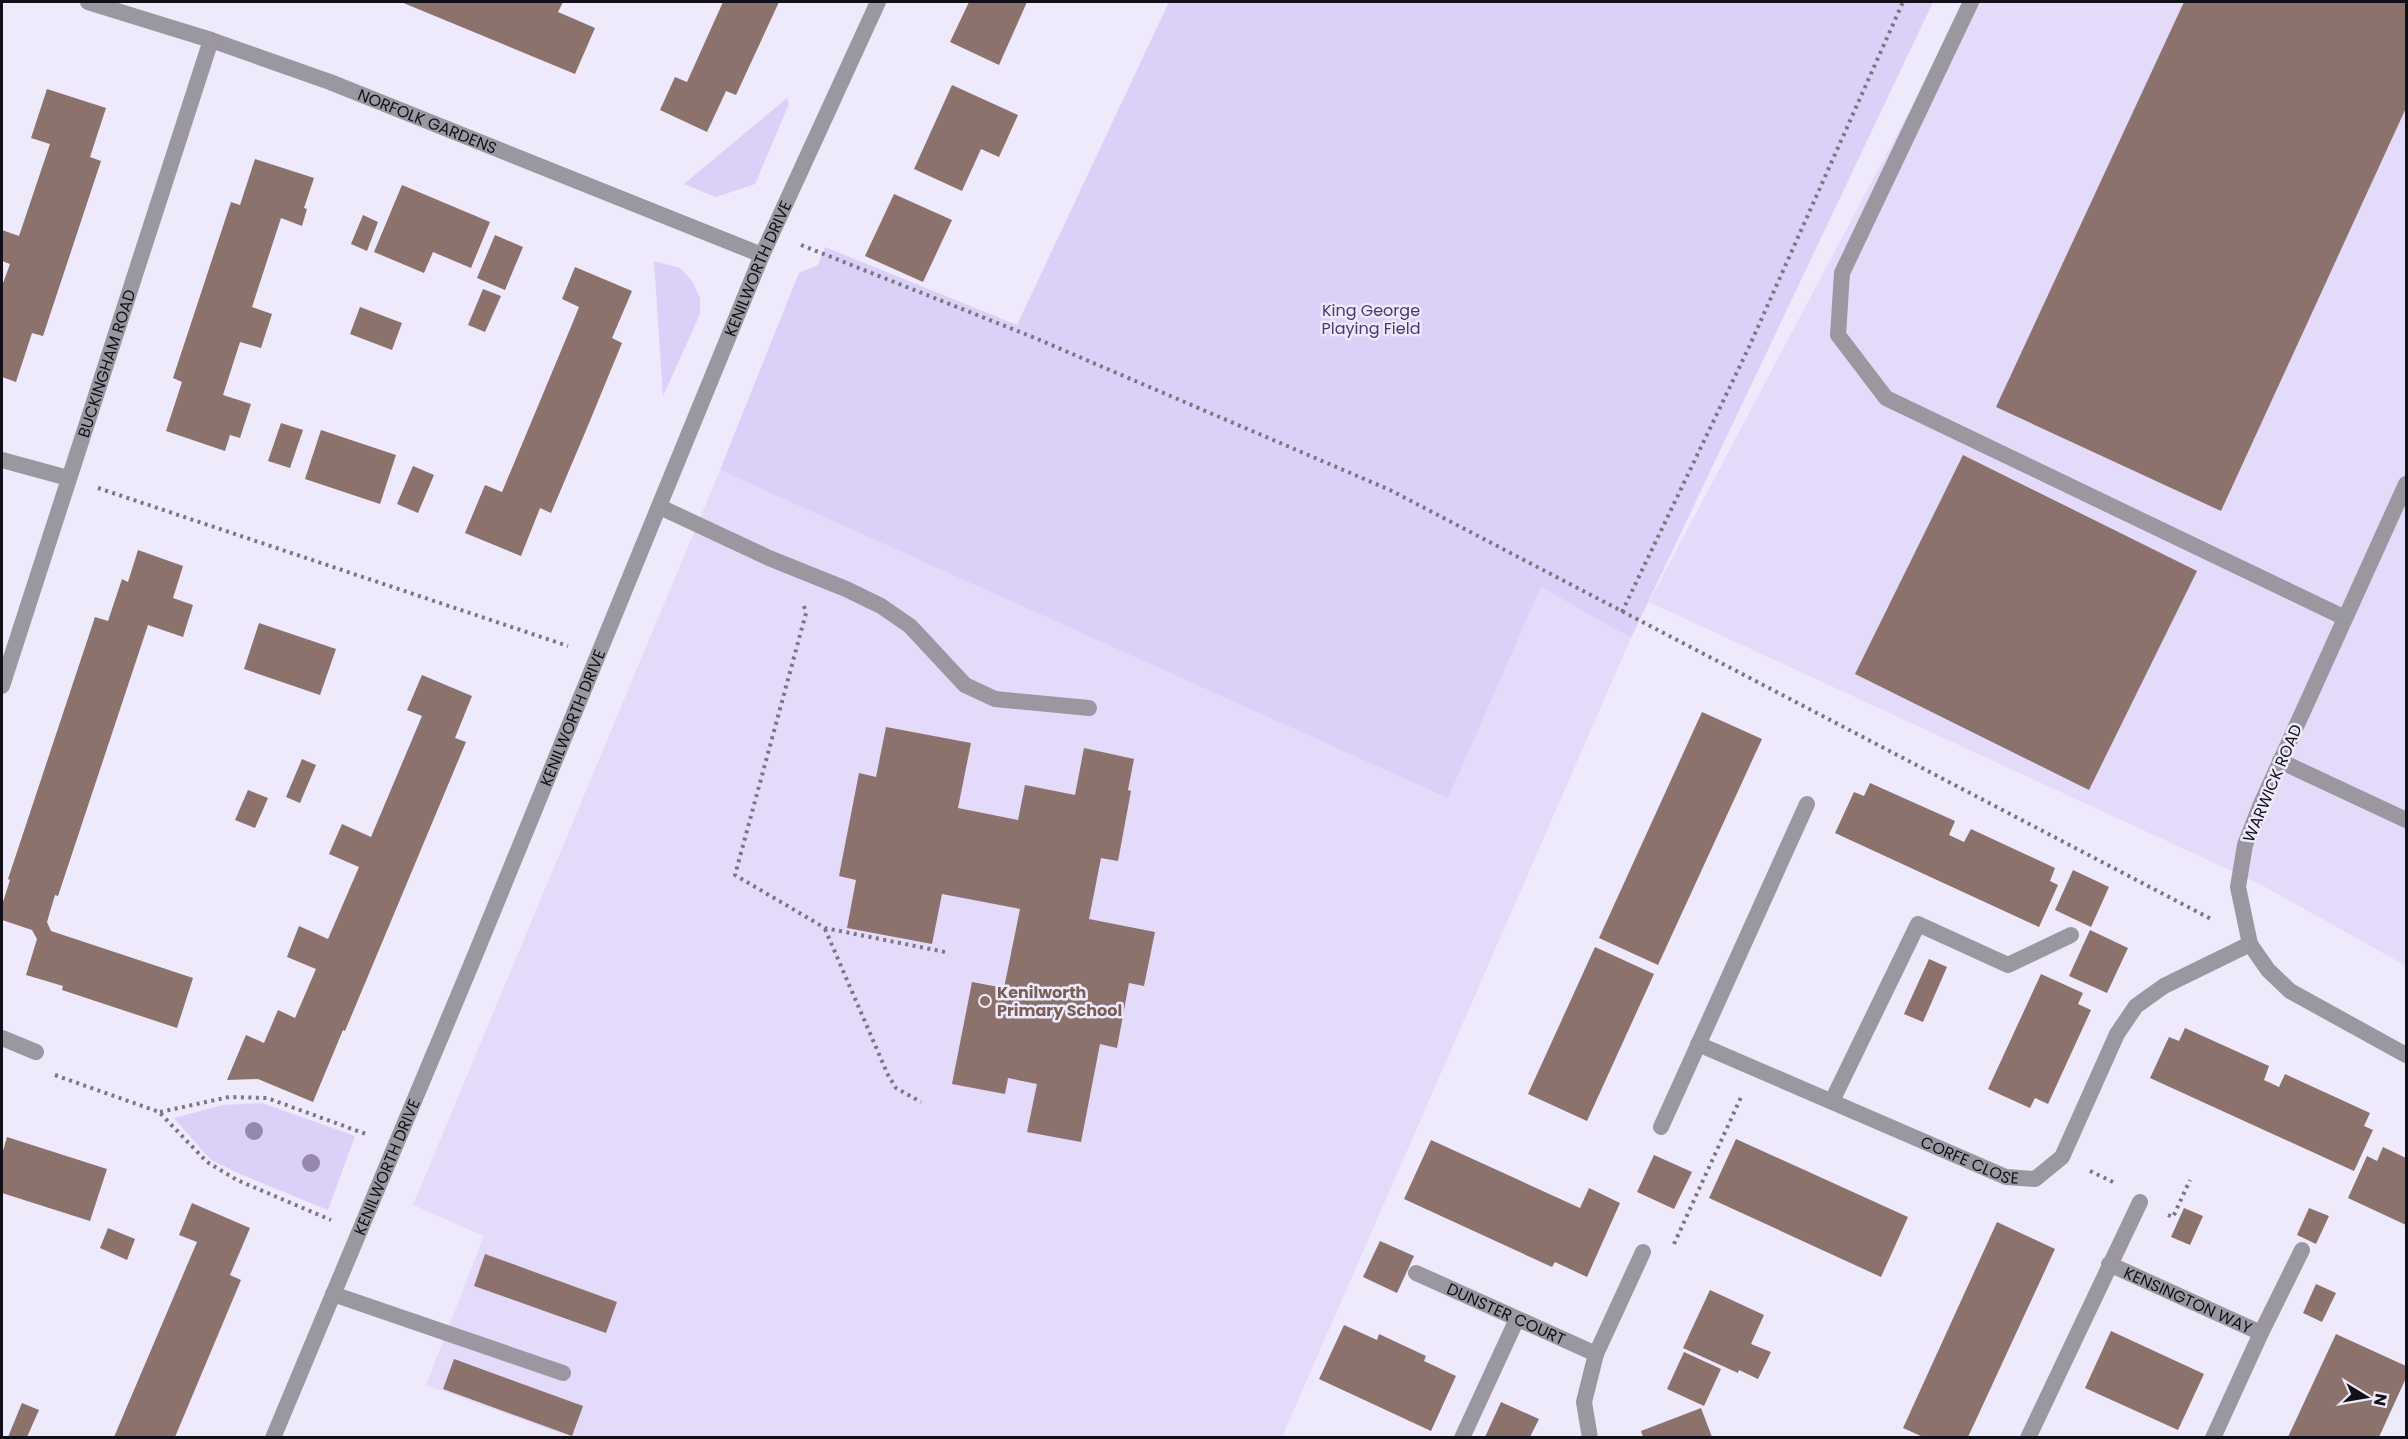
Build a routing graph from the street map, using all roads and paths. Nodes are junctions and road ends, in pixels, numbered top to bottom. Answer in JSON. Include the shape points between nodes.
{"nodes":[{"id":1,"x":88,"y":2,"type":"edge"},
{"id":2,"x":878,"y":2,"type":"edge"},
{"id":3,"x":1903,"y":2,"type":"edge"},
{"id":4,"x":1971,"y":2,"type":"edge"},
{"id":5,"x":211,"y":40,"type":"junction"},
{"id":6,"x":773,"y":232,"type":"junction"},
{"id":7,"x":762,"y":255,"type":"junction"},
{"id":8,"x":2,"y":460,"type":"edge"},
{"id":9,"x":68,"y":478,"type":"junction"},
{"id":10,"x":2406,"y":484,"type":"edge"},
{"id":11,"x":660,"y":507,"type":"junction"},
{"id":12,"x":804,"y":604,"type":"dead end"},
{"id":13,"x":1622,"y":612,"type":"junction"},
{"id":14,"x":2344,"y":618,"type":"junction"},
{"id":15,"x":572,"y":647,"type":"dead end"},
{"id":16,"x":2,"y":686,"type":"edge"},
{"id":17,"x":1089,"y":708,"type":"dead end"},
{"id":18,"x":2280,"y":761,"type":"junction"},
{"id":19,"x":1807,"y":804,"type":"dead end"},
{"id":20,"x":2406,"y":820,"type":"edge"},
{"id":21,"x":2200,"y":912,"type":"dead end"},
{"id":22,"x":825,"y":928,"type":"junction"},
{"id":23,"x":2071,"y":935,"type":"dead end"},
{"id":24,"x":2250,"y":944,"type":"junction"},
{"id":25,"x":945,"y":952,"type":"dead end"},
{"id":26,"x":2,"y":1038,"type":"edge"},
{"id":27,"x":1698,"y":1044,"type":"junction"},
{"id":28,"x":36,"y":1052,"type":"joint"},
{"id":29,"x":2406,"y":1055,"type":"edge"},
{"id":30,"x":1755,"y":1068,"type":"junction"},
{"id":31,"x":1832,"y":1101,"type":"junction"},
{"id":32,"x":921,"y":1102,"type":"dead end"},
{"id":33,"x":159,"y":1112,"type":"junction"},
{"id":34,"x":1661,"y":1127,"type":"dead end"},
{"id":35,"x":368,"y":1134,"type":"dead end"},
{"id":36,"x":2140,"y":1202,"type":"dead end"},
{"id":37,"x":332,"y":1220,"type":"dead end"},
{"id":38,"x":2302,"y":1250,"type":"dead end"},
{"id":39,"x":1643,"y":1252,"type":"joint"},
{"id":40,"x":2109,"y":1264,"type":"junction"},
{"id":41,"x":1416,"y":1273,"type":"dead end"},
{"id":42,"x":333,"y":1294,"type":"junction"},
{"id":43,"x":1517,"y":1319,"type":"junction"},
{"id":44,"x":2261,"y":1334,"type":"junction"},
{"id":45,"x":1596,"y":1354,"type":"junction"},
{"id":46,"x":563,"y":1373,"type":"dead end"},
{"id":47,"x":273,"y":1437,"type":"edge"},
{"id":48,"x":1462,"y":1437,"type":"edge"},
{"id":49,"x":1590,"y":1437,"type":"edge"},
{"id":50,"x":2028,"y":1437,"type":"edge"},
{"id":51,"x":2213,"y":1437,"type":"edge"}],
"edges":[{"from":1,"to":5,"type":"street","name":"NORFOLK GARDENS"},
{"from":2,"to":6,"type":"street","name":"KENILWORTH DRIVE"},
{"from":3,"to":13,"type":"path","via":[[1749,347]]},
{"from":4,"to":14,"type":"street","via":[[1842,273],[1838,335],[1886,398]]},
{"from":5,"to":7,"type":"street","name":"NORFOLK GARDENS","via":[[330,82]]},
{"from":5,"to":9,"type":"street","name":"BUCKINGHAM ROAD"},
{"from":6,"to":7,"type":"street","name":"KENILWORTH DRIVE"},
{"from":6,"to":13,"type":"path","via":[[1035,338],[1390,490]]},
{"from":7,"to":11,"type":"street","name":"KENILWORTH DRIVE"},
{"from":8,"to":9,"type":"street"},
{"from":9,"to":15,"type":"path"},
{"from":9,"to":16,"type":"street","name":"BUCKINGHAM ROAD"},
{"from":10,"to":14,"type":"street","name":"WARWICK ROAD"},
{"from":11,"to":17,"type":"street","via":[[881,606],[910,626],[965,685],[995,699]]},
{"from":11,"to":42,"type":"street","name":"KENILWORTH DRIVE"},
{"from":12,"to":22,"type":"path","via":[[806,613],[735,875]]},
{"from":13,"to":21,"type":"path"},
{"from":14,"to":18,"type":"street","name":"WARWICK ROAD"},
{"from":18,"to":20,"type":"street"},
{"from":18,"to":24,"type":"street","name":"WARWICK ROAD","via":[[2245,845],[2238,887]]},
{"from":19,"to":27,"type":"street"},
{"from":22,"to":25,"type":"path"},
{"from":22,"to":32,"type":"path","via":[[888,1075],[896,1088]]},
{"from":23,"to":31,"type":"street","via":[[2008,965],[1918,924]]},
{"from":24,"to":29,"type":"street","name":"WARWICK ROAD","via":[[2268,970],[2290,991]]},
{"from":24,"to":31,"type":"street","name":"CORFE CLOSE","via":[[2163,986],[2136,1006],[2117,1034],[2062,1157],[2035,1179],[2006,1178]]},
{"from":26,"to":28,"type":"street"},
{"from":27,"to":30,"type":"street","name":"CORFE CLOSE"},
{"from":27,"to":34,"type":"street"},
{"from":28,"to":33,"type":"path","via":[[47,1072]]},
{"from":30,"to":31,"type":"street","name":"CORFE CLOSE"},
{"from":30,"to":39,"type":"path","via":[[1671,1249]]},
{"from":33,"to":35,"type":"path","via":[[229,1097],[267,1098]]},
{"from":33,"to":37,"type":"path","via":[[207,1162],[237,1180]]},
{"from":36,"to":40,"type":"street"},
{"from":38,"to":44,"type":"street"},
{"from":39,"to":45,"type":"street"},
{"from":40,"to":44,"type":"street","name":"KENSINGTON WAY"},
{"from":40,"to":50,"type":"street"},
{"from":41,"to":43,"type":"street","name":"DUNSTER COURT"},
{"from":42,"to":46,"type":"street"},
{"from":42,"to":47,"type":"street","name":"KENILWORTH DRIVE"},
{"from":43,"to":45,"type":"street","name":"DUNSTER COURT"},
{"from":43,"to":48,"type":"street"},
{"from":44,"to":51,"type":"street","name":"KENSINGTON WAY"},
{"from":45,"to":49,"type":"street","via":[[1584,1401]]}]}
